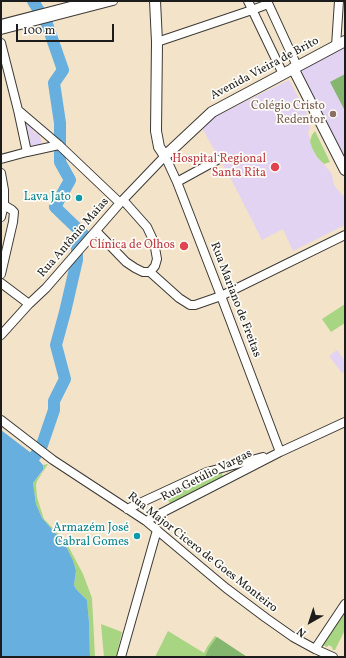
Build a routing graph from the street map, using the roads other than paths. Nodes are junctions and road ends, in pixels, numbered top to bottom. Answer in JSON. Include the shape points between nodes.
{"nodes":[{"id":1,"x":90,"y":1,"type":"edge"},
{"id":2,"x":113,"y":1,"type":"edge"},
{"id":3,"x":155,"y":1,"type":"edge"},
{"id":4,"x":248,"y":1,"type":"edge"},
{"id":5,"x":339,"y":1,"type":"edge"},
{"id":6,"x":267,"y":2,"type":"edge"},
{"id":7,"x":252,"y":10,"type":"junction"},
{"id":8,"x":45,"y":16,"type":"junction"},
{"id":9,"x":1,"y":24,"type":"edge"},
{"id":10,"x":1,"y":30,"type":"edge"},
{"id":11,"x":345,"y":41,"type":"edge"},
{"id":12,"x":157,"y":42,"type":"junction"},
{"id":13,"x":1,"y":43,"type":"edge"},
{"id":14,"x":336,"y":46,"type":"junction"},
{"id":15,"x":295,"y":67,"type":"junction"},
{"id":16,"x":283,"y":74,"type":"junction"},
{"id":17,"x":18,"y":110,"type":"junction"},
{"id":18,"x":60,"y":147,"type":"junction"},
{"id":19,"x":27,"y":152,"type":"junction"},
{"id":20,"x":165,"y":156,"type":"junction"},
{"id":21,"x":1,"y":159,"type":"edge"},
{"id":22,"x":218,"y":160,"type":"dead end"},
{"id":23,"x":345,"y":170,"type":"edge"},
{"id":24,"x":1,"y":173,"type":"edge"},
{"id":25,"x":177,"y":182,"type":"junction"},
{"id":26,"x":122,"y":201,"type":"junction"},
{"id":27,"x":4,"y":205,"type":"junction"},
{"id":28,"x":1,"y":217,"type":"edge"},
{"id":29,"x":96,"y":231,"type":"junction"},
{"id":30,"x":345,"y":234,"type":"edge"},
{"id":31,"x":150,"y":272,"type":"junction"},
{"id":32,"x":1,"y":274,"type":"edge"},
{"id":33,"x":1,"y":283,"type":"edge"},
{"id":34,"x":221,"y":296,"type":"junction"},
{"id":35,"x":29,"y":304,"type":"junction"},
{"id":36,"x":1,"y":335,"type":"edge"},
{"id":37,"x":1,"y":420,"type":"edge"},
{"id":38,"x":345,"y":422,"type":"edge"},
{"id":39,"x":280,"y":452,"type":"junction"},
{"id":40,"x":226,"y":467,"type":"junction"},
{"id":41,"x":231,"y":478,"type":"junction"},
{"id":42,"x":127,"y":509,"type":"junction"},
{"id":43,"x":146,"y":521,"type":"junction"},
{"id":44,"x":157,"y":530,"type":"junction"},
{"id":45,"x":345,"y":604,"type":"edge"},
{"id":46,"x":315,"y":649,"type":"junction"},
{"id":47,"x":121,"y":657,"type":"edge"},
{"id":48,"x":333,"y":657,"type":"edge"}],
"edges":[{"from":1,"to":8,"type":"street"},
{"from":2,"to":8,"type":"street"},
{"from":3,"to":12,"type":"main road"},
{"from":4,"to":7,"type":"street"},
{"from":5,"to":14,"type":"street"},
{"from":6,"to":7,"type":"street"},
{"from":6,"to":15,"type":"street"},
{"from":7,"to":12,"type":"street"},
{"from":7,"to":16,"type":"street"},
{"from":8,"to":9,"type":"street"},
{"from":8,"to":10,"type":"street"},
{"from":11,"to":14,"type":"main road","name":"Avenida Vieira de Brito"},
{"from":12,"to":20,"type":"main road","via":[[156,131],[159,147]]},
{"from":13,"to":17,"type":"street"},
{"from":14,"to":15,"type":"main road","name":"Avenida Vieira de Brito"},
{"from":15,"to":16,"type":"main road","name":"Avenida Vieira de Brito"},
{"from":15,"to":23,"type":"main road"},
{"from":16,"to":20,"type":"main road","name":"Avenida Vieira de Brito","via":[[212,112]]},
{"from":17,"to":18,"type":"street"},
{"from":17,"to":19,"type":"street"},
{"from":18,"to":19,"type":"street"},
{"from":18,"to":26,"type":"street"},
{"from":19,"to":21,"type":"street"},
{"from":20,"to":25,"type":"street","name":"Rua Mariano de Freitas"},
{"from":20,"to":26,"type":"street","name":"Rua Antônio Maias"},
{"from":22,"to":25,"type":"street"},
{"from":24,"to":27,"type":"street"},
{"from":25,"to":34,"type":"street","name":"Rua Mariano de Freitas"},
{"from":26,"to":29,"type":"street","name":"Rua Antônio Maias"},
{"from":26,"to":31,"type":"street","via":[[147,227],[154,242],[157,259]]},
{"from":27,"to":28,"type":"street"},
{"from":27,"to":32,"type":"street","via":[[14,212]]},
{"from":29,"to":31,"type":"street","via":[[126,262],[143,272]]},
{"from":29,"to":35,"type":"street","name":"Rua Antônio Maias"},
{"from":30,"to":34,"type":"street"},
{"from":31,"to":34,"type":"street","via":[[178,298],[190,305]]},
{"from":33,"to":35,"type":"street"},
{"from":34,"to":39,"type":"street","name":"Rua Mariano de Freitas"},
{"from":35,"to":36,"type":"street","name":"Rua Antônio Maias"},
{"from":37,"to":42,"type":"street","name":"Rua Major Cicero de Goes Monteiro","via":[[39,450]]},
{"from":38,"to":39,"type":"street","name":"Rua Getúlio Vargas"},
{"from":39,"to":40,"type":"street","name":"Rua Getúlio Vargas"},
{"from":39,"to":41,"type":"street","name":"Rua Getúlio Vargas"},
{"from":40,"to":41,"type":"street"},
{"from":40,"to":42,"type":"street","name":"Rua Getúlio Vargas","via":[[207,472]]},
{"from":41,"to":43,"type":"street","name":"Rua Getúlio Vargas"},
{"from":42,"to":43,"type":"street","name":"Rua Major Cicero de Goes Monteiro"},
{"from":43,"to":44,"type":"street","name":"Rua Major Cicero de Goes Monteiro"},
{"from":44,"to":46,"type":"street","name":"Rua Major Cicero de Goes Monteiro","via":[[226,588],[293,637]]},
{"from":44,"to":47,"type":"street"},
{"from":45,"to":46,"type":"street"},
{"from":46,"to":48,"type":"street","name":"Rua Major Cicero de Goes Monteiro"}]}
